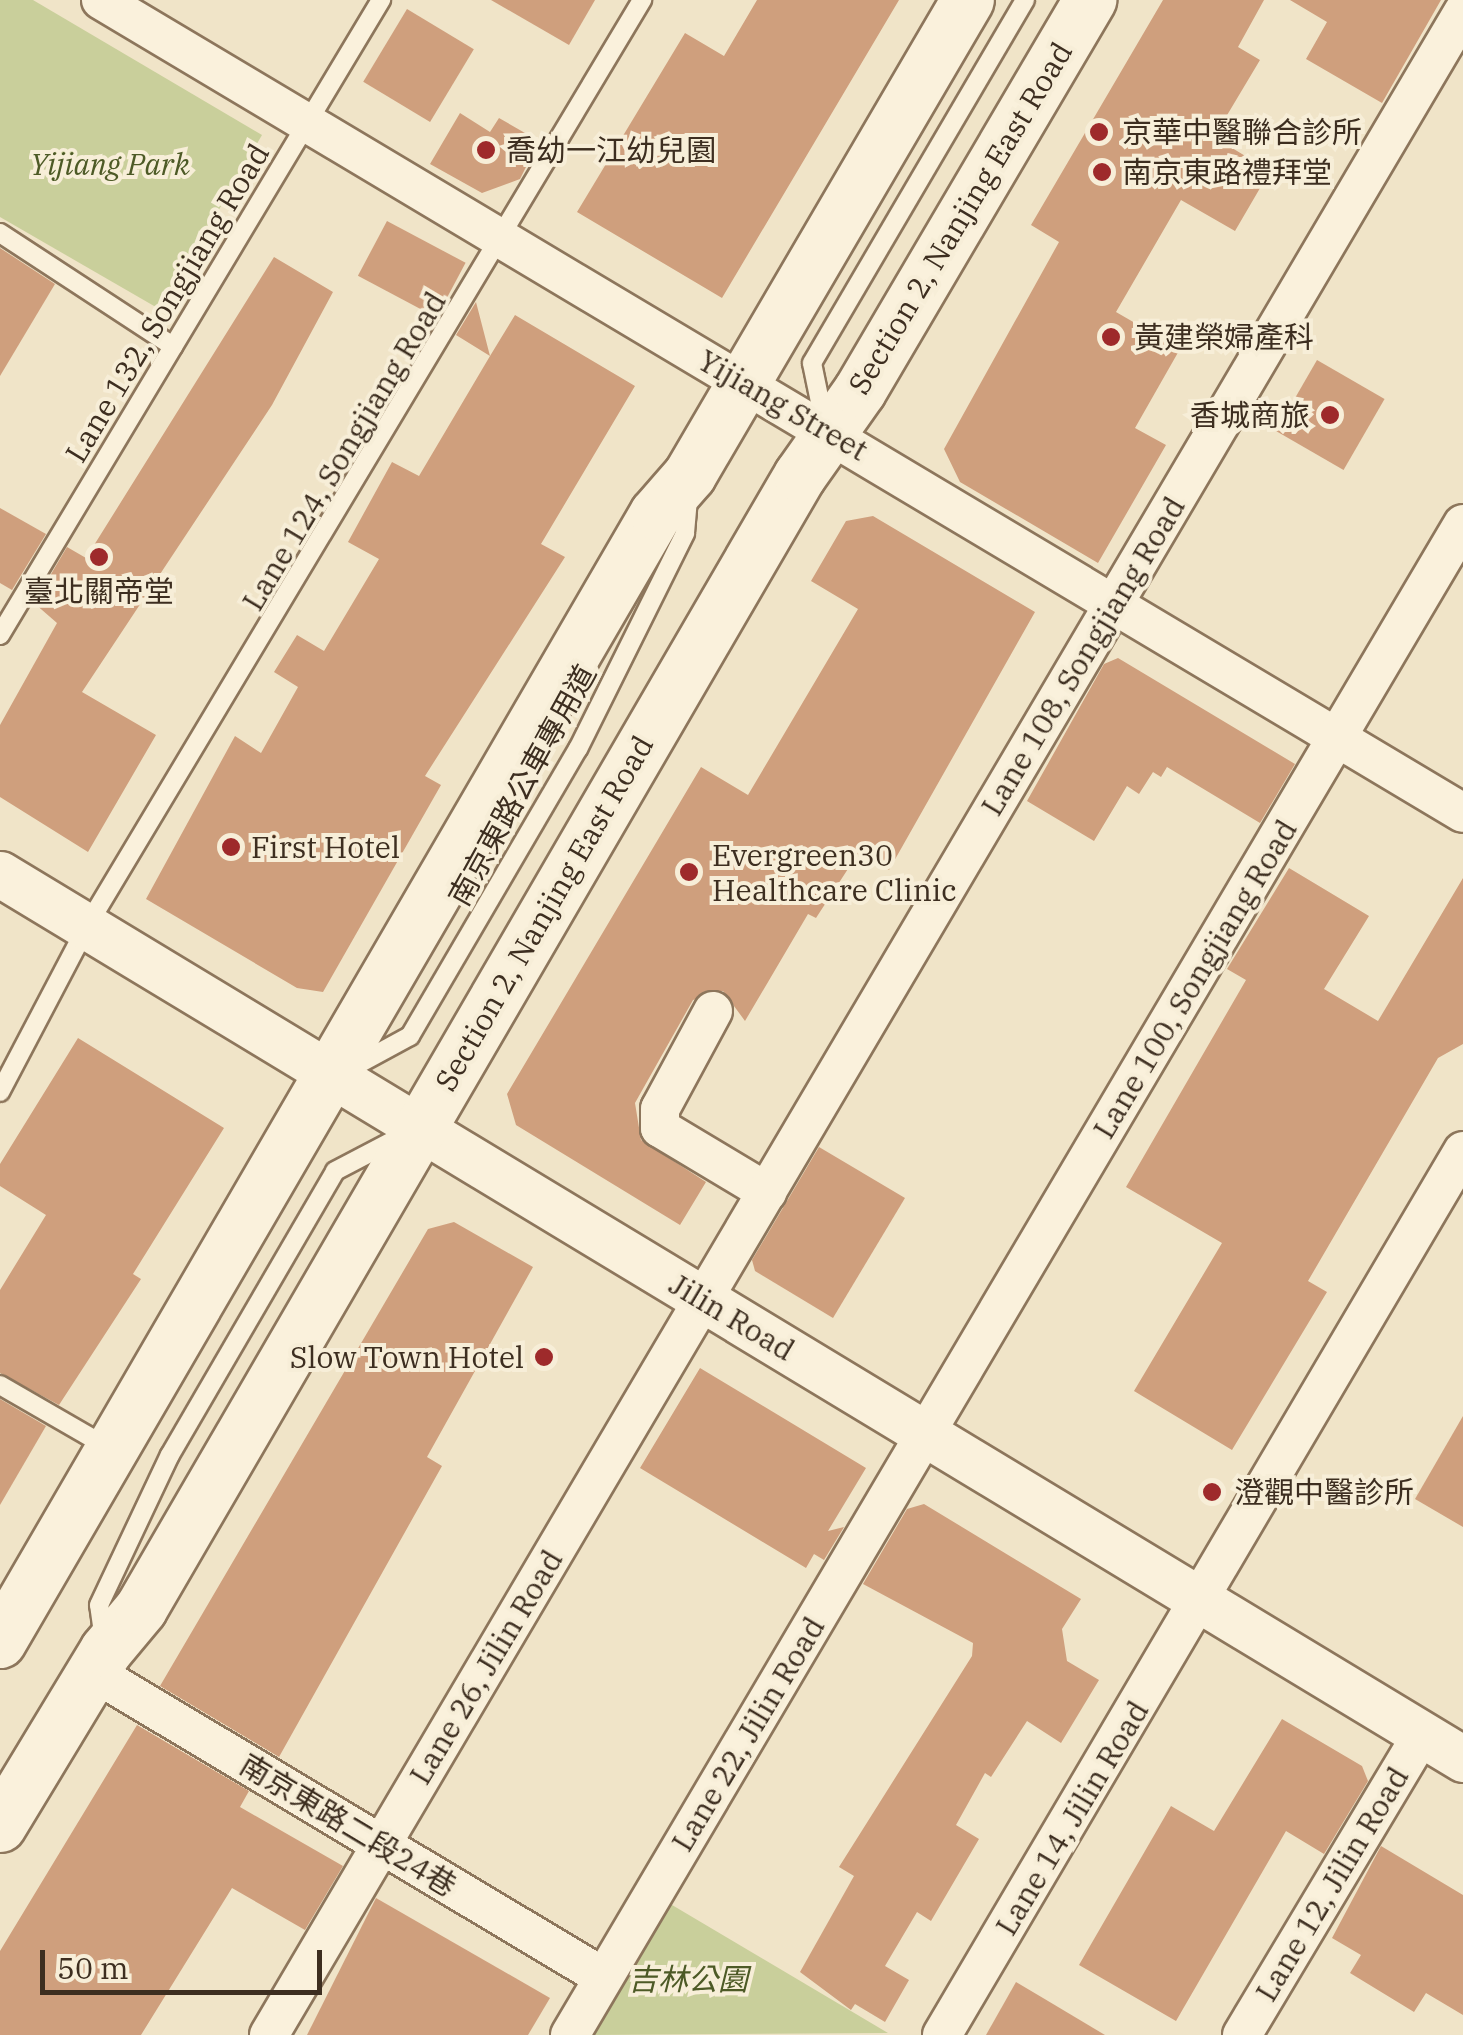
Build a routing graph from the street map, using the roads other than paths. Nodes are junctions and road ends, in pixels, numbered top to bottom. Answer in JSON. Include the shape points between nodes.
{"nodes":[{"id":1,"x":381,"y":0,"type":"edge"},
{"id":2,"x":642,"y":0,"type":"edge"},
{"id":3,"x":968,"y":0,"type":"edge"},
{"id":4,"x":1024,"y":0,"type":"edge"},
{"id":5,"x":1090,"y":0,"type":"edge"},
{"id":6,"x":115,"y":4,"type":"edge"},
{"id":7,"x":1463,"y":12,"type":"edge"},
{"id":8,"x":308,"y":122,"type":"junction"},
{"id":9,"x":0,"y":234,"type":"edge"},
{"id":10,"x":505,"y":234,"type":"junction"},
{"id":11,"x":172,"y":346,"type":"junction"},
{"id":12,"x":744,"y":384,"type":"junction"},
{"id":13,"x":826,"y":432,"type":"junction"},
{"id":14,"x":1463,"y":524,"type":"edge"},
{"id":15,"x":1115,"y":603,"type":"junction"},
{"id":16,"x":0,"y":636,"type":"edge"},
{"id":17,"x":1337,"y":738,"type":"junction"},
{"id":18,"x":1463,"y":813,"type":"edge"},
{"id":19,"x":0,"y":874,"type":"edge"},
{"id":20,"x":86,"y":926,"type":"junction"},
{"id":21,"x":713,"y":1011,"type":"dead end"},
{"id":22,"x":335,"y":1077,"type":"junction"},
{"id":23,"x":0,"y":1092,"type":"edge"},
{"id":24,"x":418,"y":1127,"type":"junction"},
{"id":25,"x":1463,"y":1151,"type":"edge"},
{"id":26,"x":767,"y":1192,"type":"junction"},
{"id":27,"x":703,"y":1300,"type":"junction"},
{"id":28,"x":0,"y":1385,"type":"edge"},
{"id":29,"x":926,"y":1435,"type":"junction"},
{"id":30,"x":113,"y":1451,"type":"junction"},
{"id":31,"x":1202,"y":1602,"type":"junction"},
{"id":32,"x":0,"y":1642,"type":"edge"},
{"id":33,"x":99,"y":1661,"type":"junction"},
{"id":34,"x":1422,"y":1734,"type":"junction"},
{"id":35,"x":1463,"y":1759,"type":"edge"},
{"id":36,"x":0,"y":1826,"type":"edge"},
{"id":37,"x":381,"y":1844,"type":"junction"},
{"id":38,"x":603,"y":1977,"type":"junction"},
{"id":39,"x":269,"y":2035,"type":"edge"},
{"id":40,"x":570,"y":2035,"type":"edge"},
{"id":41,"x":942,"y":2035,"type":"edge"},
{"id":42,"x":1242,"y":2035,"type":"edge"}],
"edges":[{"from":1,"to":8,"type":"lane","name":"Lane 132, Songjiang Road"},
{"from":2,"to":10,"type":"lane","name":"Lane 124, Songjiang Road"},
{"from":3,"to":12,"type":"main road"},
{"from":4,"to":13,"type":"lane","via":[[812,364]]},
{"from":5,"to":13,"type":"main road","name":"Section 2, Nanjing East Road","via":[[860,391]]},
{"from":6,"to":8,"type":"street","name":"Yijiang Street"},
{"from":7,"to":15,"type":"street","name":"Lane 108, Songjiang Road"},
{"from":8,"to":10,"type":"street","name":"Yijiang Street"},
{"from":8,"to":11,"type":"lane","name":"Lane 132, Songjiang Road"},
{"from":9,"to":11,"type":"lane"},
{"from":10,"to":12,"type":"street","name":"Yijiang Street"},
{"from":10,"to":20,"type":"lane","name":"Lane 124, Songjiang Road"},
{"from":11,"to":16,"type":"lane","name":"Lane 132, Songjiang Road"},
{"from":12,"to":13,"type":"street","name":"Yijiang Street"},
{"from":12,"to":22,"type":"main road","via":[[690,474],[656,514],[434,890],[364,1009]]},
{"from":13,"to":15,"type":"street","name":"Yijiang Street"},
{"from":13,"to":24,"type":"main road","name":"Section 2, Nanjing East Road"},
{"from":14,"to":17,"type":"street","name":"Lane 100, Songjiang Road"},
{"from":15,"to":17,"type":"street","name":"Yijiang Street"},
{"from":15,"to":26,"type":"street","name":"Lane 108, Songjiang Road"},
{"from":17,"to":18,"type":"street","name":"Yijiang Street"},
{"from":17,"to":29,"type":"street","name":"Lane 100, Songjiang Road"},
{"from":19,"to":20,"type":"street","name":"Jilin Road"},
{"from":20,"to":22,"type":"street","name":"Jilin Road"},
{"from":20,"to":23,"type":"lane","name":"Lane 124, Songjiang Road"},
{"from":21,"to":26,"type":"street","via":[[660,1108],[660,1128]]},
{"from":22,"to":24,"type":"street","name":"Jilin Road"},
{"from":22,"to":30,"type":"main road"},
{"from":24,"to":27,"type":"street","name":"Jilin Road"},
{"from":24,"to":33,"type":"main road","name":"Section 2, Nanjing East Road","via":[[384,1200],[141,1609]]},
{"from":25,"to":31,"type":"street","name":"Lane 14, Jilin Road"},
{"from":26,"to":27,"type":"street","name":"Lane 108, Songjiang Road"},
{"from":27,"to":29,"type":"street","name":"Jilin Road"},
{"from":27,"to":37,"type":"street","name":"Lane 26, Jilin Road"},
{"from":28,"to":30,"type":"lane"},
{"from":29,"to":31,"type":"street","name":"Jilin Road"},
{"from":29,"to":38,"type":"street","name":"Lane 22, Jilin Road"},
{"from":30,"to":32,"type":"main road"},
{"from":31,"to":34,"type":"street","name":"Jilin Road"},
{"from":31,"to":41,"type":"street","name":"Lane 14, Jilin Road"},
{"from":33,"to":36,"type":"main road","name":"Section 2, Nanjing East Road"},
{"from":33,"to":37,"type":"street","name":"南京東路二段24巷"},
{"from":34,"to":35,"type":"street","name":"Jilin Road"},
{"from":34,"to":42,"type":"street","name":"Lane 12, Jilin Road"},
{"from":37,"to":38,"type":"street","name":"南京東路二段24巷"},
{"from":37,"to":39,"type":"street","name":"Lane 26, Jilin Road"},
{"from":38,"to":40,"type":"street","name":"Lane 22, Jilin Road"}]}
